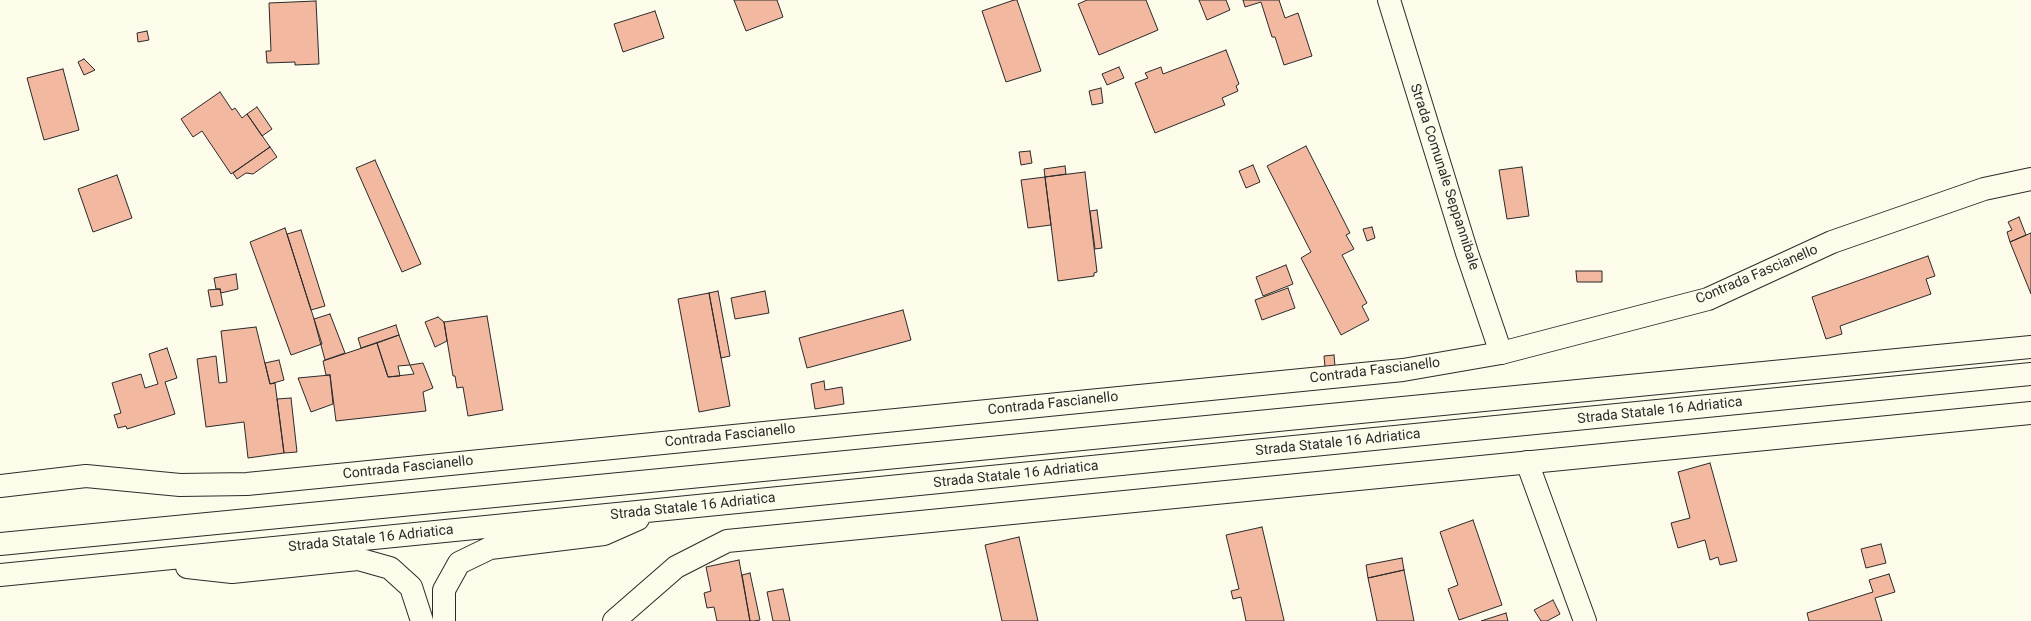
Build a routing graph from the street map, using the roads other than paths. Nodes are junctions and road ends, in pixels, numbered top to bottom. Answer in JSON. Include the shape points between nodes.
{"nodes":[{"id":1,"x":1388,"y":0,"type":"edge"},
{"id":2,"x":2031,"y":178,"type":"edge"},
{"id":3,"x":2031,"y":347,"type":"edge"},
{"id":4,"x":1501,"y":353,"type":"junction"},
{"id":5,"x":2031,"y":374,"type":"edge"},
{"id":6,"x":2031,"y":413,"type":"edge"},
{"id":7,"x":1527,"y":462,"type":"junction"},
{"id":8,"x":0,"y":486,"type":"edge"},
{"id":9,"x":655,"y":511,"type":"junction"},
{"id":10,"x":0,"y":544,"type":"edge"},
{"id":11,"x":142,"y":562,"type":"junction"},
{"id":12,"x":0,"y":575,"type":"edge"},
{"id":13,"x":422,"y":621,"type":"edge"},
{"id":14,"x":444,"y":621,"type":"edge"},
{"id":15,"x":614,"y":621,"type":"edge"},
{"id":16,"x":1585,"y":621,"type":"edge"}],
"edges":[{"from":1,"to":4,"type":"main road","name":"Strada Comunale Seppannibale"},
{"from":2,"to":4,"type":"main road","name":"Contrada Fascianello","via":[[1984,189],[1832,242],[1708,299]]},
{"from":3,"to":10,"type":"main road","name":"Strada Statale 16 Adriatica"},
{"from":4,"to":8,"type":"main road","name":"Contrada Fascianello","via":[[1403,370],[247,484],[180,485],[86,476]]},
{"from":5,"to":9,"type":"main road","name":"Strada Statale 16 Adriatica"},
{"from":6,"to":7,"type":"main road"},
{"from":7,"to":15,"type":"main road","via":[[727,541],[676,567]]},
{"from":7,"to":16,"type":"main road"},
{"from":9,"to":11,"type":"main road","name":"Strada Statale 16 Adriatica"},
{"from":9,"to":14,"type":"main road","via":[[604,534],[490,548],[459,563],[444,590]]},
{"from":11,"to":12,"type":"main road","name":"Strada Statale 16 Adriatica"},
{"from":11,"to":13,"type":"main road","via":[[232,572],[358,559],[390,568],[411,587]]}]}
